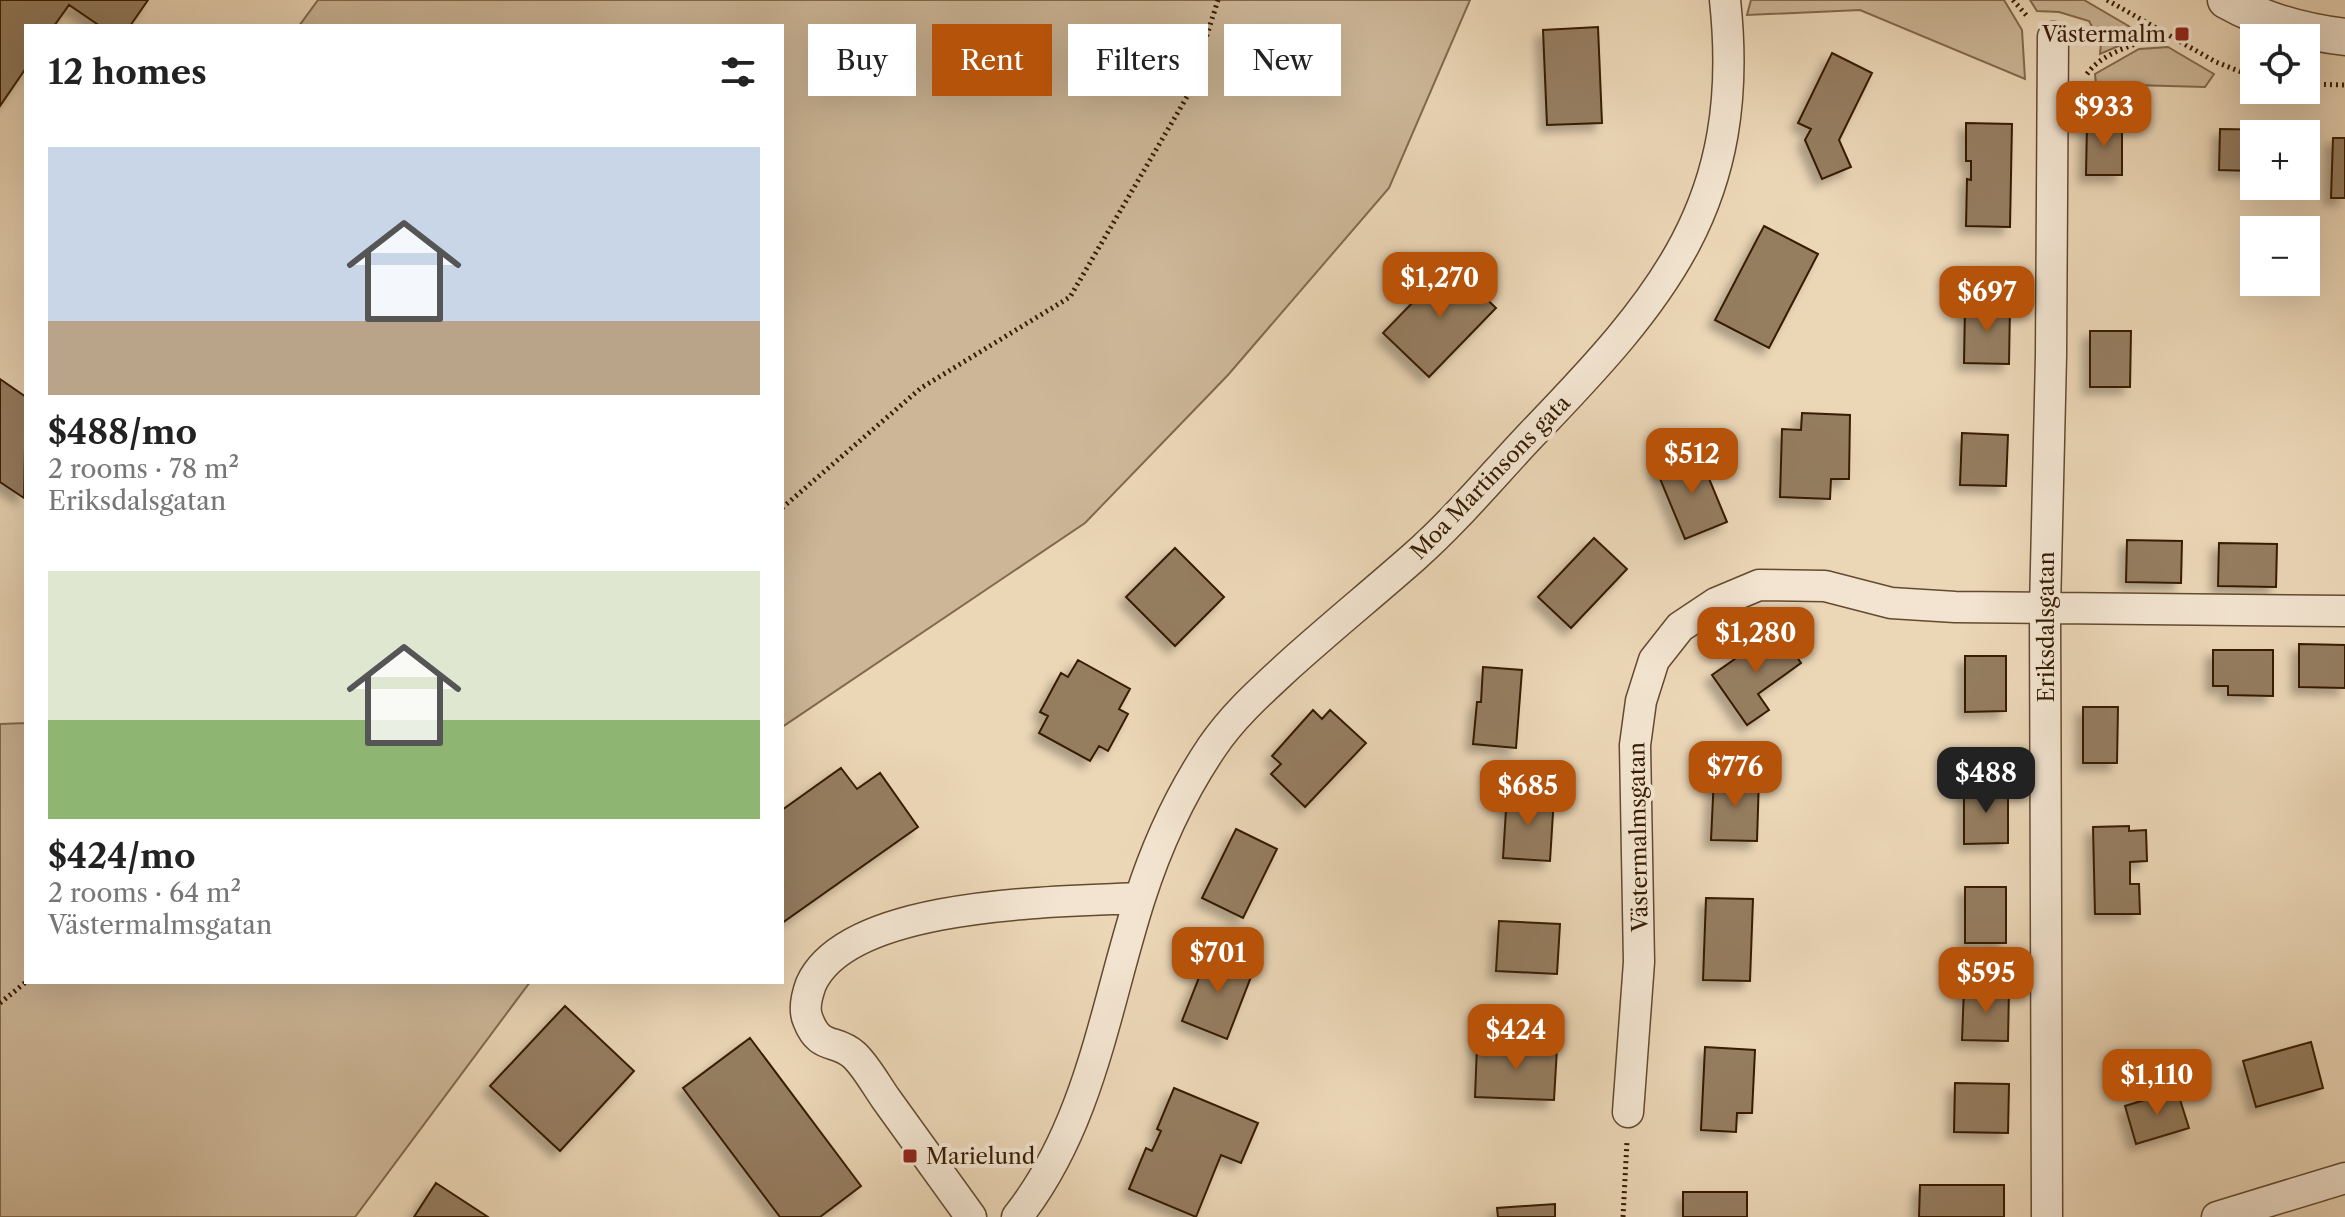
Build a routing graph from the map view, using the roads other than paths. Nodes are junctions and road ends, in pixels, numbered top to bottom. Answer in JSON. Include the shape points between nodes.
{"nodes":[{"id":1,"x":1725,"y":0,"type":"edge"},
{"id":2,"x":2226,"y":0,"type":"edge"},
{"id":3,"x":2053,"y":37,"type":"dead end"},
{"id":4,"x":2345,"y":37,"type":"edge"},
{"id":5,"x":2045,"y":609,"type":"junction"},
{"id":6,"x":2345,"y":611,"type":"edge"},
{"id":7,"x":1139,"y":898,"type":"junction"},
{"id":8,"x":1628,"y":1112,"type":"road end"},
{"id":9,"x":2345,"y":1178,"type":"edge"},
{"id":10,"x":971,"y":1217,"type":"edge"},
{"id":11,"x":1017,"y":1217,"type":"edge"},
{"id":12,"x":2047,"y":1217,"type":"edge"},
{"id":13,"x":2217,"y":1217,"type":"edge"}],
"edges":[{"from":1,"to":7,"type":"street","name":"Moa Martinsons gata","via":[[1730,46],[1721,148],[1694,228],[1651,302],[1579,386],[1417,554],[1245,705],[1186,789]]},
{"from":2,"to":4,"type":"street","via":[[2254,16]]},
{"from":3,"to":5,"type":"street","name":"Eriksdalsgatan"},
{"from":5,"to":6,"type":"street","name":"Västermalmsgatan"},
{"from":5,"to":8,"type":"street","name":"Västermalmsgatan","via":[[1891,603],[1825,586],[1759,585],[1716,603],[1680,627],[1654,660],[1635,745],[1639,962]]},
{"from":5,"to":12,"type":"street","name":"Eriksdalsgatan"},
{"from":7,"to":10,"type":"street","via":[[1013,904],[909,921],[867,935],[833,955],[816,974],[807,995],[806,1017],[818,1039],[853,1054]]},
{"from":7,"to":11,"type":"street","name":"Moa Martinsons gata","via":[[1082,1099],[1060,1150]]},
{"from":9,"to":13,"type":"street"}]}
